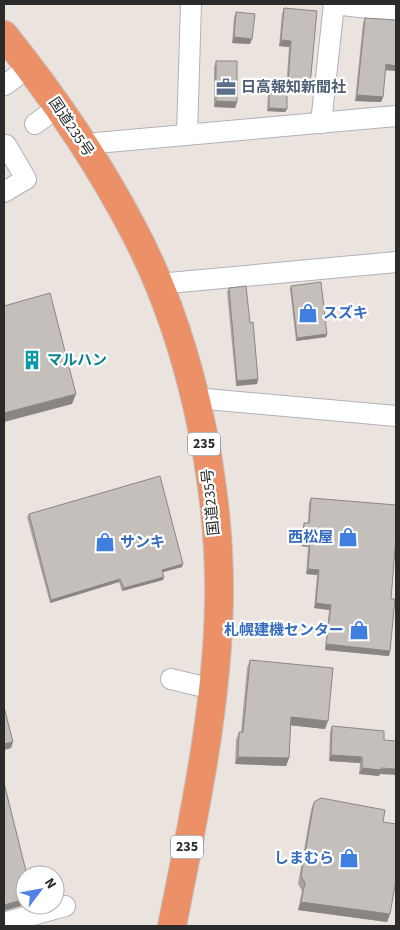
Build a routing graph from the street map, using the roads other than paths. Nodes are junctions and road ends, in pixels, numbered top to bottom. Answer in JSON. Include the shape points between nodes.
{"nodes":[{"id":1,"x":191,"y":4,"type":"edge"},
{"id":2,"x":334,"y":4,"type":"edge"},
{"id":3,"x":396,"y":11,"type":"edge"},
{"id":4,"x":4,"y":35,"type":"edge"},
{"id":5,"x":29,"y":67,"type":"junction"},
{"id":6,"x":5,"y":85,"type":"edge"},
{"id":7,"x":58,"y":107,"type":"junction"},
{"id":8,"x":396,"y":116,"type":"edge"},
{"id":9,"x":321,"y":123,"type":"junction"},
{"id":10,"x":35,"y":124,"type":"dead end"},
{"id":11,"x":187,"y":135,"type":"junction"},
{"id":12,"x":85,"y":144,"type":"junction"},
{"id":13,"x":6,"y":146,"type":"dead end"},
{"id":14,"x":4,"y":192,"type":"edge"},
{"id":15,"x":396,"y":262,"type":"edge"},
{"id":16,"x":158,"y":284,"type":"junction"},
{"id":17,"x":195,"y":398,"type":"junction"},
{"id":18,"x":396,"y":416,"type":"edge"},
{"id":19,"x":171,"y":679,"type":"dead end"},
{"id":20,"x":212,"y":689,"type":"junction"},
{"id":21,"x":33,"y":915,"type":"edge"},
{"id":22,"x":4,"y":923,"type":"edge"},
{"id":23,"x":172,"y":926,"type":"edge"}],
"edges":[{"from":1,"to":11,"type":"street"},
{"from":2,"to":3,"type":"street"},
{"from":2,"to":9,"type":"street"},
{"from":4,"to":5,"type":"highway","name":"国道235号","number":"235"},
{"from":5,"to":6,"type":"street"},
{"from":5,"to":7,"type":"highway","name":"国道235号","number":"235"},
{"from":7,"to":10,"type":"street"},
{"from":7,"to":12,"type":"highway","name":"国道235号","number":"235"},
{"from":8,"to":9,"type":"street"},
{"from":9,"to":11,"type":"street"},
{"from":11,"to":12,"type":"street"},
{"from":12,"to":16,"type":"highway","name":"国道235号","number":"235","via":[[134,230]]},
{"from":13,"to":14,"type":"street","via":[[26,179]]},
{"from":15,"to":16,"type":"street"},
{"from":16,"to":17,"type":"highway","name":"国道235号","number":"235"},
{"from":17,"to":18,"type":"street"},
{"from":17,"to":20,"type":"highway","name":"国道235号","number":"235","via":[[206,455],[216,548],[219,600]]},
{"from":19,"to":20,"type":"street"},
{"from":20,"to":23,"type":"highway","name":"国道235号","number":"235","via":[[202,767]]},
{"from":21,"to":22,"type":"street"}]}
